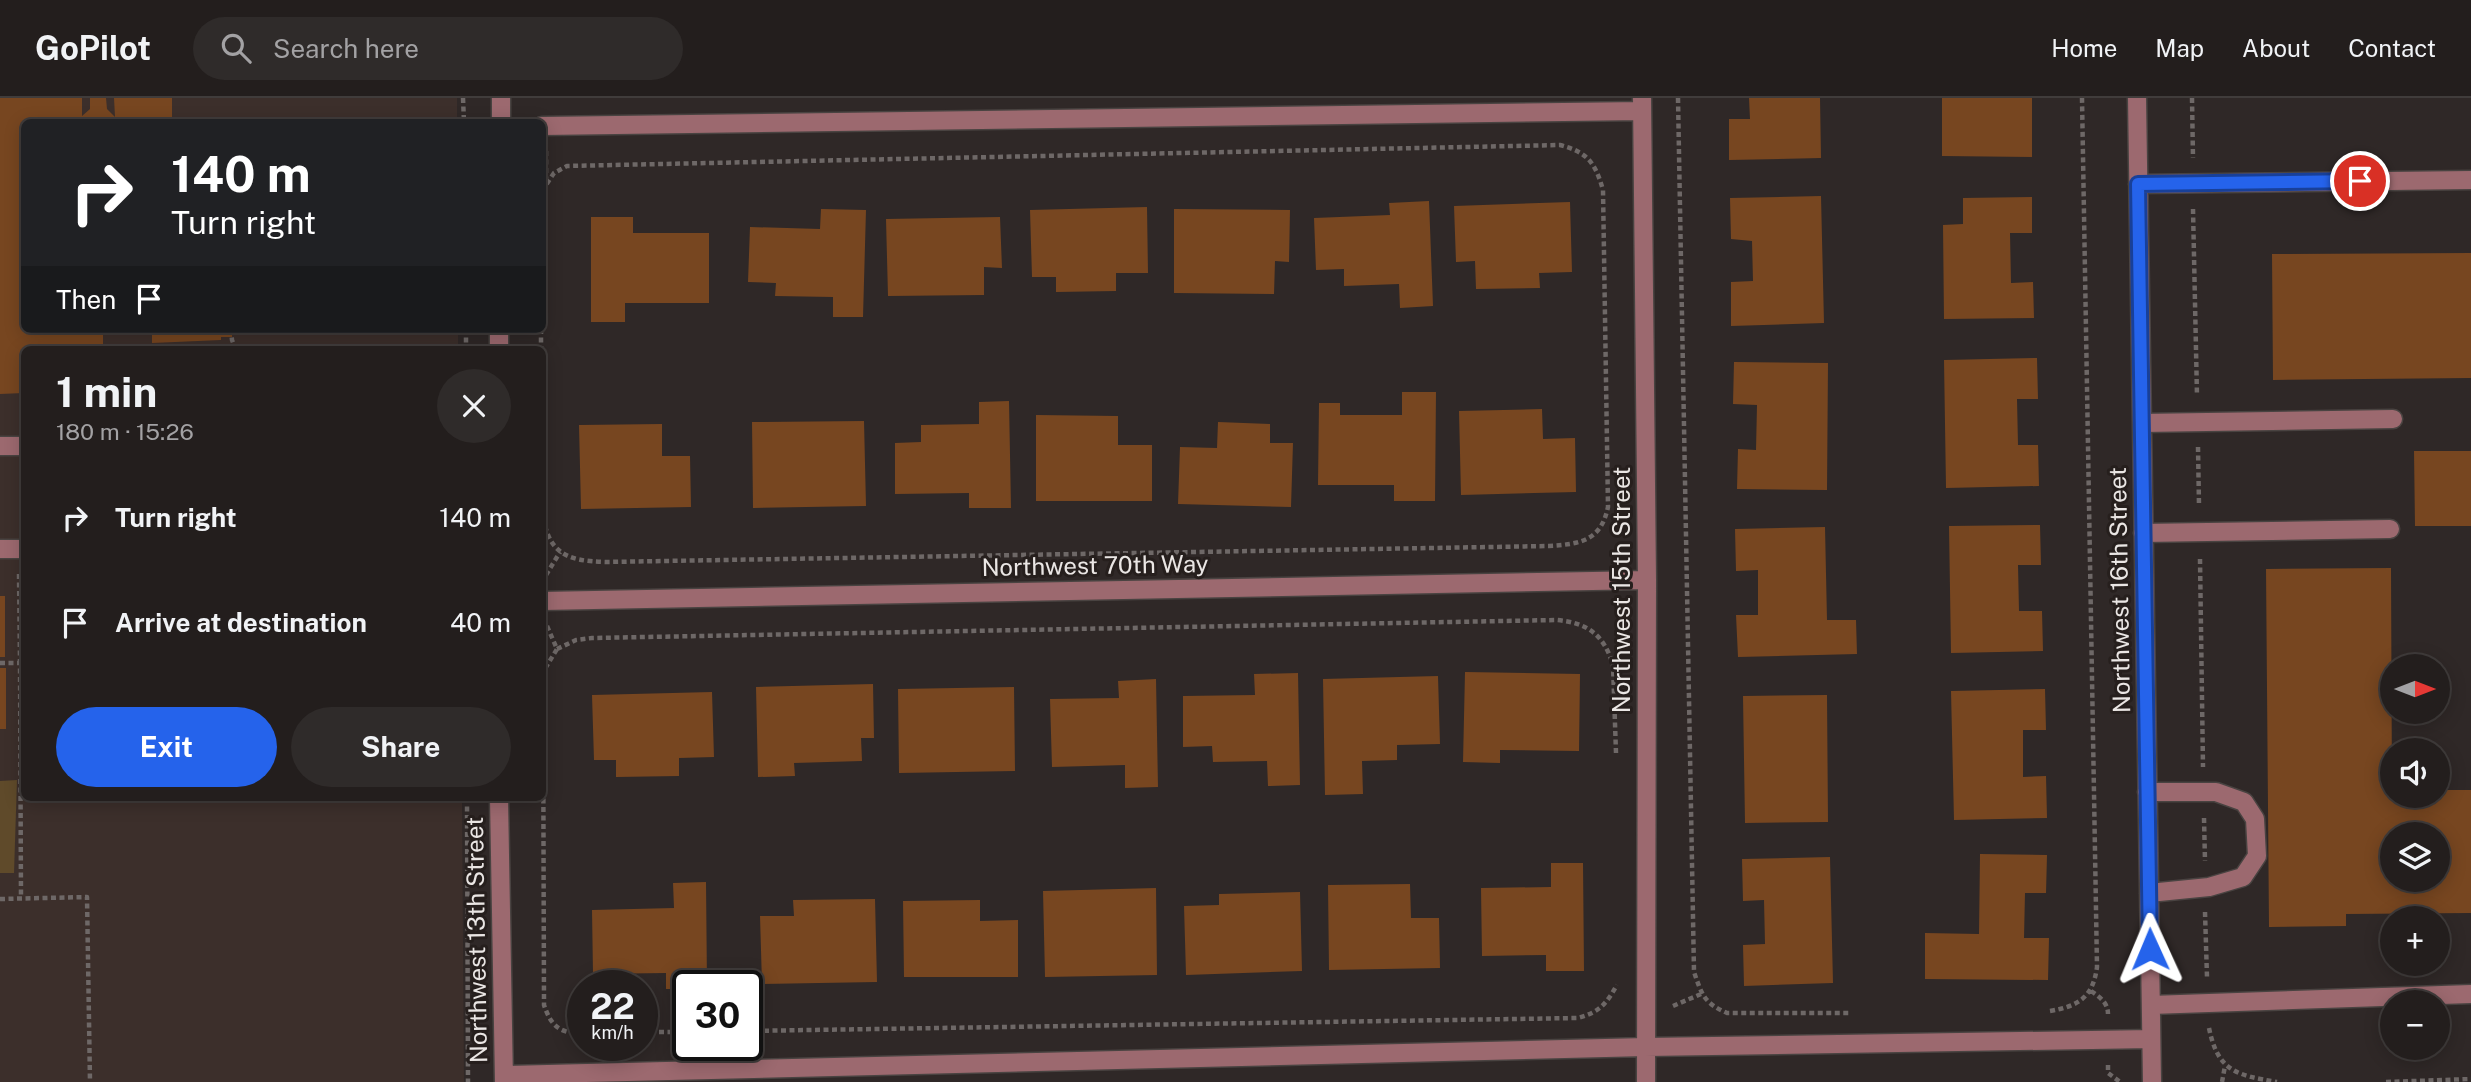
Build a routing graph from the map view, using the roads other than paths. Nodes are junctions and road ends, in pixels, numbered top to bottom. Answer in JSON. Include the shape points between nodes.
{"nodes":[{"id":1,"x":501,"y":98,"type":"edge"},
{"id":2,"x":2137,"y":98,"type":"edge"},
{"id":3,"x":1642,"y":105,"type":"edge"},
{"id":4,"x":501,"y":119,"type":"edge"},
{"id":5,"x":546,"y":126,"type":"edge"},
{"id":6,"x":2471,"y":180,"type":"edge"},
{"id":7,"x":2138,"y":184,"type":"junction"},
{"id":8,"x":2393,"y":419,"type":"dead end"},
{"id":9,"x":2142,"y":423,"type":"junction"},
{"id":10,"x":0,"y":446,"type":"edge"},
{"id":11,"x":21,"y":446,"type":"edge"},
{"id":12,"x":2390,"y":529,"type":"dead end"},
{"id":13,"x":2143,"y":533,"type":"junction"},
{"id":14,"x":0,"y":549,"type":"edge"},
{"id":15,"x":21,"y":549,"type":"edge"},
{"id":16,"x":1647,"y":580,"type":"junction"},
{"id":17,"x":546,"y":601,"type":"edge"},
{"id":18,"x":2147,"y":792,"type":"junction"},
{"id":19,"x":499,"y":801,"type":"edge"},
{"id":20,"x":2149,"y":893,"type":"junction"},
{"id":21,"x":2471,"y":994,"type":"edge"},
{"id":22,"x":2151,"y":1005,"type":"junction"},
{"id":23,"x":2151,"y":1039,"type":"junction"},
{"id":24,"x":1646,"y":1047,"type":"junction"},
{"id":25,"x":504,"y":1079,"type":"edge"},
{"id":26,"x":1646,"y":1082,"type":"edge"},
{"id":27,"x":2152,"y":1082,"type":"edge"}],
"edges":[{"from":1,"to":4,"type":"street"},
{"from":2,"to":7,"type":"street","name":"Northwest 16th Street"},
{"from":3,"to":5,"type":"street"},
{"from":3,"to":16,"type":"street","name":"Northwest 15th Street"},
{"from":6,"to":7,"type":"street"},
{"from":7,"to":9,"type":"street","name":"Northwest 16th Street"},
{"from":8,"to":9,"type":"street"},
{"from":9,"to":13,"type":"street","name":"Northwest 16th Street"},
{"from":10,"to":11,"type":"street"},
{"from":12,"to":13,"type":"street"},
{"from":13,"to":18,"type":"street","name":"Northwest 16th Street"},
{"from":14,"to":15,"type":"street"},
{"from":16,"to":17,"type":"street","name":"Northwest 70th Way"},
{"from":16,"to":24,"type":"street","name":"Northwest 15th Street"},
{"from":18,"to":20,"type":"street","name":"Northwest 16th Street"},
{"from":18,"to":20,"type":"street","via":[[2216,792],[2244,802],[2255,820],[2257,856],[2243,877]]},
{"from":19,"to":25,"type":"street","name":"Northwest 13th Street"},
{"from":20,"to":22,"type":"street","name":"Northwest 16th Street"},
{"from":21,"to":22,"type":"street"},
{"from":22,"to":23,"type":"street","name":"Northwest 16th Street"},
{"from":23,"to":24,"type":"street"},
{"from":23,"to":27,"type":"street","name":"Northwest 16th Street"},
{"from":24,"to":25,"type":"street"},
{"from":24,"to":26,"type":"street","name":"Northwest 15th Street"}]}
